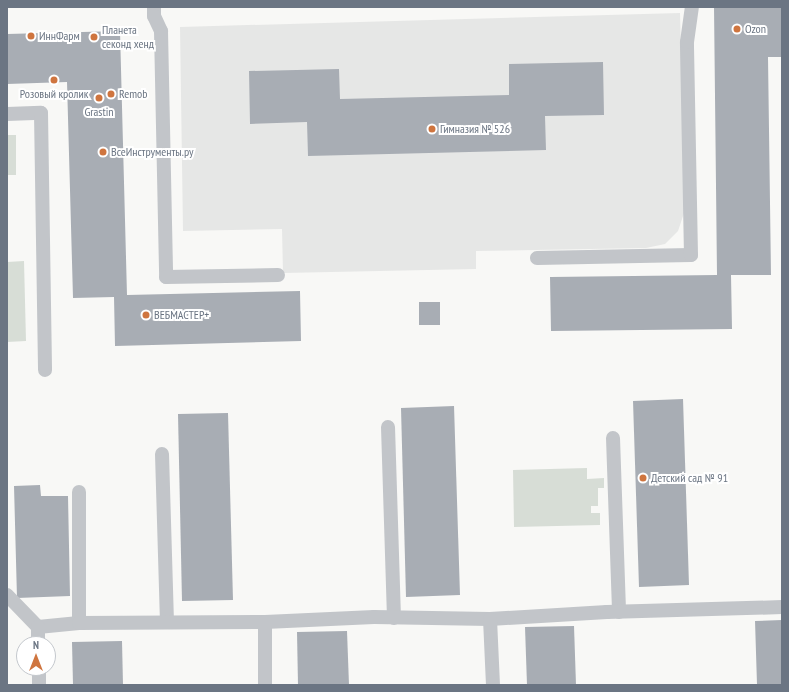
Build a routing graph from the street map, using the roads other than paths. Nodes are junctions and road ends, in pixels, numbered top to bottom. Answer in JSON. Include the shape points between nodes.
{"nodes":[{"id":1,"x":154,"y":7,"type":"edge"},
{"id":2,"x":692,"y":7,"type":"edge"},
{"id":3,"x":7,"y":114,"type":"edge"},
{"id":4,"x":537,"y":258,"type":"dead end"},
{"id":5,"x":278,"y":274,"type":"dead end"},
{"id":6,"x":45,"y":370,"type":"dead end"},
{"id":7,"x":388,"y":427,"type":"dead end"},
{"id":8,"x":613,"y":438,"type":"dead end"},
{"id":9,"x":162,"y":454,"type":"dead end"},
{"id":10,"x":79,"y":492,"type":"dead end"},
{"id":11,"x":7,"y":595,"type":"edge"},
{"id":12,"x":782,"y":607,"type":"edge"},
{"id":13,"x":619,"y":612,"type":"junction"},
{"id":14,"x":394,"y":618,"type":"junction"},
{"id":15,"x":490,"y":619,"type":"junction"},
{"id":16,"x":167,"y":622,"type":"junction"},
{"id":17,"x":264,"y":622,"type":"junction"},
{"id":18,"x":79,"y":623,"type":"junction"},
{"id":19,"x":38,"y":627,"type":"junction"},
{"id":20,"x":38,"y":636,"type":"edge"},
{"id":21,"x":266,"y":685,"type":"edge"},
{"id":22,"x":492,"y":685,"type":"edge"}],
"edges":[{"from":1,"to":5,"type":"lane","via":[[154,16],[161,31],[166,277]]},
{"from":2,"to":4,"type":"lane","via":[[687,42],[691,255]]},
{"from":3,"to":6,"type":"lane","via":[[41,113]]},
{"from":7,"to":14,"type":"lane"},
{"from":8,"to":13,"type":"lane"},
{"from":9,"to":16,"type":"lane"},
{"from":10,"to":18,"type":"lane"},
{"from":11,"to":19,"type":"lane"},
{"from":12,"to":13,"type":"lane"},
{"from":13,"to":15,"type":"lane"},
{"from":14,"to":15,"type":"lane"},
{"from":14,"to":17,"type":"lane"},
{"from":15,"to":22,"type":"lane"},
{"from":16,"to":17,"type":"lane"},
{"from":16,"to":18,"type":"lane"},
{"from":17,"to":21,"type":"lane"},
{"from":18,"to":19,"type":"lane"},
{"from":19,"to":20,"type":"lane"}]}
